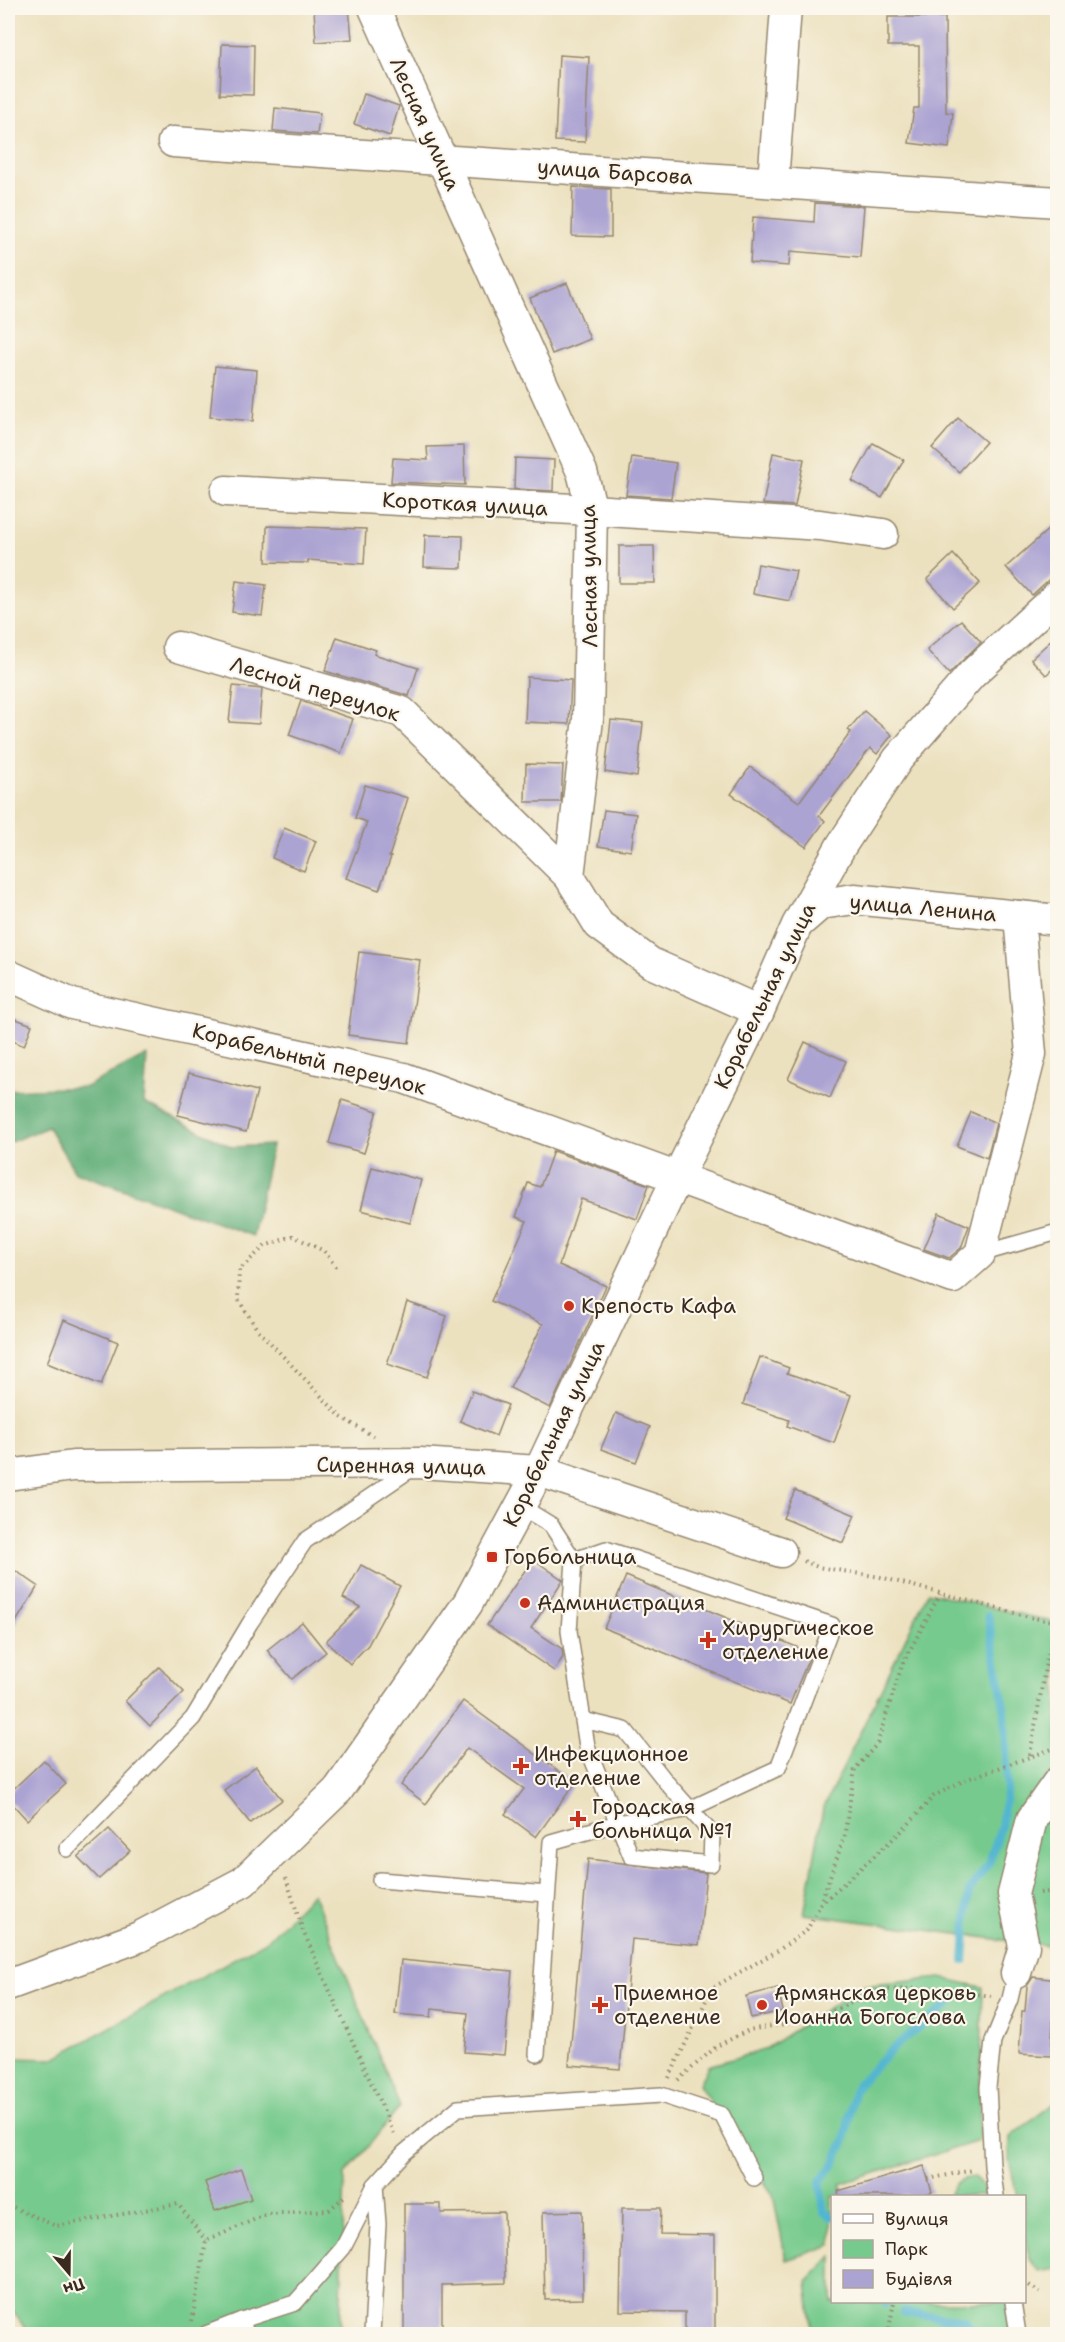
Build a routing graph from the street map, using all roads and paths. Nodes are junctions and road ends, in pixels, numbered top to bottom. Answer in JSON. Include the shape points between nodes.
{"nodes":[{"id":1,"x":374,"y":8,"type":"edge"},
{"id":2,"x":786,"y":8,"type":"edge"},
{"id":3,"x":173,"y":142,"type":"dead end"},
{"id":4,"x":441,"y":161,"type":"junction"},
{"id":5,"x":772,"y":182,"type":"junction"},
{"id":6,"x":1058,"y":202,"type":"edge"},
{"id":7,"x":226,"y":491,"type":"dead end"},
{"id":8,"x":592,"y":510,"type":"junction"},
{"id":9,"x":883,"y":534,"type":"dead end"},
{"id":10,"x":1058,"y":595,"type":"edge"},
{"id":11,"x":178,"y":647,"type":"dead end"},
{"id":12,"x":569,"y":876,"type":"junction"},
{"id":13,"x":1019,"y":916,"type":"junction"},
{"id":14,"x":1058,"y":920,"type":"edge"},
{"id":15,"x":797,"y":925,"type":"junction"},
{"id":16,"x":8,"y":975,"type":"edge"},
{"id":17,"x":759,"y":1011,"type":"junction"},
{"id":18,"x":677,"y":1178,"type":"junction"},
{"id":19,"x":1058,"y":1232,"type":"edge"},
{"id":20,"x":980,"y":1254,"type":"junction"},
{"id":21,"x":336,"y":1268,"type":"dead end"},
{"id":22,"x":381,"y":1440,"type":"dead end"},
{"id":23,"x":420,"y":1463,"type":"junction"},
{"id":24,"x":539,"y":1471,"type":"junction"},
{"id":25,"x":8,"y":1475,"type":"edge"},
{"id":26,"x":520,"y":1506,"type":"junction"},
{"id":27,"x":781,"y":1552,"type":"joint"},
{"id":28,"x":574,"y":1560,"type":"junction"},
{"id":29,"x":940,"y":1594,"type":"junction"},
{"id":30,"x":1058,"y":1622,"type":"edge"},
{"id":31,"x":1058,"y":1632,"type":"edge"},
{"id":32,"x":583,"y":1720,"type":"junction"},
{"id":33,"x":1058,"y":1747,"type":"edge"},
{"id":34,"x":1030,"y":1755,"type":"junction"},
{"id":35,"x":1058,"y":1782,"type":"edge"},
{"id":36,"x":690,"y":1809,"type":"junction"},
{"id":37,"x":618,"y":1823,"type":"junction"},
{"id":38,"x":67,"y":1849,"type":"dead end"},
{"id":39,"x":276,"y":1850,"type":"junction"},
{"id":40,"x":380,"y":1880,"type":"dead end"},
{"id":41,"x":547,"y":1894,"type":"junction"},
{"id":42,"x":820,"y":1905,"type":"junction"},
{"id":43,"x":8,"y":1985,"type":"edge"},
{"id":44,"x":1013,"y":1986,"type":"junction"},
{"id":45,"x":537,"y":2054,"type":"dead end"},
{"id":46,"x":661,"y":2095,"type":"junction"},
{"id":47,"x":404,"y":2153,"type":"junction"},
{"id":48,"x":992,"y":2166,"type":"junction"},
{"id":49,"x":754,"y":2178,"type":"dead end"},
{"id":50,"x":928,"y":2179,"type":"dead end"},
{"id":51,"x":355,"y":2186,"type":"dead end"},
{"id":52,"x":375,"y":2186,"type":"junction"},
{"id":53,"x":996,"y":2195,"type":"edge"},
{"id":54,"x":8,"y":2205,"type":"edge"},
{"id":55,"x":206,"y":2241,"type":"junction"},
{"id":56,"x":1026,"y":2283,"type":"edge"},
{"id":57,"x":1044,"y":2295,"type":"dead end"},
{"id":58,"x":894,"y":2303,"type":"edge"},
{"id":59,"x":1013,"y":2303,"type":"edge"},
{"id":60,"x":192,"y":2323,"type":"dead end"},
{"id":61,"x":244,"y":2327,"type":"edge"},
{"id":62,"x":206,"y":2334,"type":"edge"},
{"id":63,"x":372,"y":2334,"type":"edge"},
{"id":64,"x":888,"y":2334,"type":"edge"},
{"id":65,"x":1018,"y":2334,"type":"edge"}],
"edges":[{"from":1,"to":4,"type":"street","name":"Лесная улица"},
{"from":2,"to":5,"type":"street"},
{"from":3,"to":4,"type":"street","name":"улица Барсова"},
{"from":4,"to":5,"type":"street","name":"улица Барсова"},
{"from":4,"to":8,"type":"street","name":"Лесная улица","via":[[582,472]]},
{"from":5,"to":6,"type":"street","name":"улица Барсова"},
{"from":7,"to":8,"type":"street","name":"Короткая улица"},
{"from":8,"to":9,"type":"street","name":"Короткая улица","via":[[819,525]]},
{"from":8,"to":12,"type":"street","name":"Лесная улица","via":[[588,719]]},
{"from":10,"to":15,"type":"street","name":"Корабельная улица","via":[[972,674],[898,759],[841,846]]},
{"from":11,"to":12,"type":"street","name":"Лесной переулок","via":[[402,712]]},
{"from":12,"to":17,"type":"street","via":[[599,925],[651,963]]},
{"from":13,"to":14,"type":"street","name":"улица Ленина"},
{"from":13,"to":15,"type":"street","name":"улица Ленина","via":[[854,899],[821,904]]},
{"from":13,"to":20,"type":"street","via":[[1031,1054]]},
{"from":15,"to":17,"type":"street","name":"Корабельная улица"},
{"from":16,"to":18,"type":"street","name":"Корабельный переулок","via":[[72,1004],[404,1078]]},
{"from":17,"to":18,"type":"street","name":"Корабельная улица"},
{"from":18,"to":20,"type":"street","name":"Корабельный переулок","via":[[953,1278]]},
{"from":18,"to":24,"type":"street","name":"Корабельная улица"},
{"from":19,"to":20,"type":"lane"},
{"from":21,"to":22,"type":"path","via":[[324,1251],[292,1236],[265,1246],[239,1270],[238,1299],[257,1329],[341,1417]]},
{"from":23,"to":24,"type":"street","name":"Сиренная улица"},
{"from":23,"to":25,"type":"street","name":"Сиренная улица","via":[[73,1466]]},
{"from":23,"to":38,"type":"lane","via":[[305,1541],[250,1623],[194,1718]]},
{"from":24,"to":26,"type":"street","name":"Корабельная улица"},
{"from":24,"to":27,"type":"street","name":"Сиренная улица"},
{"from":26,"to":28,"type":"lane","via":[[551,1525]]},
{"from":26,"to":39,"type":"street","name":"Корабельная улица","via":[[468,1603],[338,1790]]},
{"from":27,"to":29,"type":"path","via":[[818,1567],[880,1577]]},
{"from":28,"to":32,"type":"lane","via":[[569,1631]]},
{"from":28,"to":36,"type":"lane","via":[[606,1549],[832,1625],[778,1768]]},
{"from":29,"to":30,"type":"path"},
{"from":29,"to":42,"type":"path","via":[[902,1665],[877,1744],[855,1769],[844,1838]]},
{"from":31,"to":34,"type":"path","via":[[1048,1651]]},
{"from":32,"to":36,"type":"lane","via":[[625,1730]]},
{"from":32,"to":37,"type":"lane","via":[[587,1746]]},
{"from":33,"to":34,"type":"path"},
{"from":34,"to":42,"type":"path","via":[[934,1796],[905,1828]]},
{"from":35,"to":44,"type":"street","via":[[1032,1819],[1012,1894],[1024,1946]]},
{"from":36,"to":37,"type":"lane"},
{"from":36,"to":37,"type":"lane","via":[[712,1834],[711,1864],[631,1856]]},
{"from":37,"to":41,"type":"lane","via":[[551,1842]]},
{"from":39,"to":43,"type":"street","name":"Корабельная улица","via":[[243,1882],[140,1937]]},
{"from":39,"to":47,"type":"path","via":[[303,1931]]},
{"from":40,"to":41,"type":"lane"},
{"from":41,"to":45,"type":"lane"},
{"from":42,"to":46,"type":"path","via":[[807,1930],[712,1988]]},
{"from":44,"to":46,"type":"path","via":[[881,1990],[814,2019],[749,2030],[717,2046]]},
{"from":44,"to":48,"type":"lane","via":[[993,2042],[989,2075]]},
{"from":46,"to":47,"type":"lane","via":[[458,2108]]},
{"from":46,"to":49,"type":"lane","via":[[722,2115]]},
{"from":47,"to":52,"type":"lane"},
{"from":48,"to":50,"type":"path"},
{"from":48,"to":53,"type":"lane"},
{"from":51,"to":55,"type":"path","via":[[329,2210],[267,2214]]},
{"from":52,"to":61,"type":"lane","via":[[343,2248],[295,2303]]},
{"from":52,"to":63,"type":"lane","via":[[378,2224]]},
{"from":54,"to":55,"type":"path","via":[[56,2226],[178,2204]]},
{"from":55,"to":60,"type":"path"},
{"from":56,"to":57,"type":"path"},
{"from":58,"to":64,"type":"path"},
{"from":59,"to":65,"type":"lane"},
{"from":61,"to":62,"type":"lane"}]}
